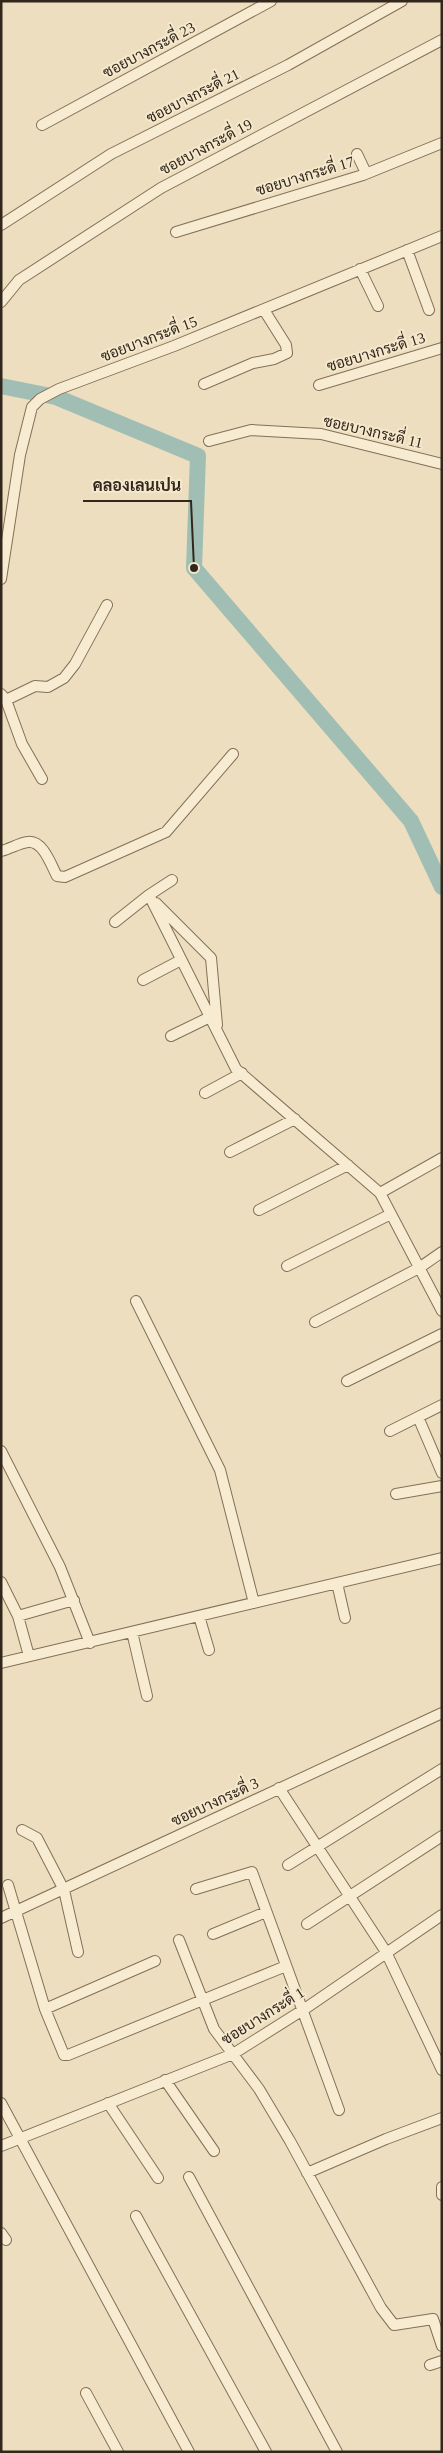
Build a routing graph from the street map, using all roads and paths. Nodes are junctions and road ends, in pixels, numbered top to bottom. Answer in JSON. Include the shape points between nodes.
{"nodes":[{"id":1,"x":271,"y":1,"type":"edge"},
{"id":2,"x":402,"y":1,"type":"edge"},
{"id":3,"x":442,"y":40,"type":"edge"},
{"id":4,"x":42,"y":125,"type":"dead end"},
{"id":5,"x":442,"y":143,"type":"edge"},
{"id":6,"x":357,"y":154,"type":"dead end"},
{"id":7,"x":366,"y":173,"type":"junction"},
{"id":8,"x":1,"y":225,"type":"edge"},
{"id":9,"x":176,"y":232,"type":"dead end"},
{"id":10,"x":442,"y":236,"type":"edge"},
{"id":11,"x":406,"y":250,"type":"junction"},
{"id":12,"x":360,"y":269,"type":"junction"},
{"id":13,"x":1,"y":302,"type":"edge"},
{"id":14,"x":378,"y":306,"type":"dead end"},
{"id":15,"x":264,"y":310,"type":"junction"},
{"id":16,"x":429,"y":310,"type":"dead end"},
{"id":17,"x":442,"y":348,"type":"edge"},
{"id":18,"x":204,"y":384,"type":"dead end"},
{"id":19,"x":319,"y":385,"type":"dead end"},
{"id":20,"x":209,"y":441,"type":"dead end"},
{"id":21,"x":442,"y":464,"type":"edge"},
{"id":22,"x":1,"y":579,"type":"edge"},
{"id":23,"x":107,"y":605,"type":"dead end"},
{"id":24,"x":4,"y":697,"type":"edge"},
{"id":25,"x":233,"y":754,"type":"dead end"},
{"id":26,"x":42,"y":779,"type":"dead end"},
{"id":27,"x":1,"y":851,"type":"edge"},
{"id":28,"x":172,"y":880,"type":"dead end"},
{"id":29,"x":151,"y":899,"type":"junction"},
{"id":30,"x":181,"y":960,"type":"junction"},
{"id":31,"x":143,"y":980,"type":"dead end"},
{"id":32,"x":210,"y":1017,"type":"junction"},
{"id":33,"x":218,"y":1032,"type":"junction"},
{"id":34,"x":170,"y":1036,"type":"dead end"},
{"id":35,"x":242,"y":1073,"type":"junction"},
{"id":36,"x":205,"y":1093,"type":"dead end"},
{"id":37,"x":295,"y":1120,"type":"junction"},
{"id":38,"x":230,"y":1152,"type":"dead end"},
{"id":39,"x":442,"y":1158,"type":"edge"},
{"id":40,"x":348,"y":1165,"type":"junction"},
{"id":41,"x":380,"y":1193,"type":"junction"},
{"id":42,"x":259,"y":1210,"type":"dead end"},
{"id":43,"x":391,"y":1214,"type":"junction"},
{"id":44,"x":442,"y":1252,"type":"edge"},
{"id":45,"x":287,"y":1266,"type":"dead end"},
{"id":46,"x":419,"y":1268,"type":"junction"},
{"id":47,"x":136,"y":1301,"type":"dead end"},
{"id":48,"x":442,"y":1312,"type":"edge"},
{"id":49,"x":315,"y":1322,"type":"dead end"},
{"id":50,"x":442,"y":1334,"type":"edge"},
{"id":51,"x":347,"y":1381,"type":"dead end"},
{"id":52,"x":442,"y":1405,"type":"edge"},
{"id":53,"x":418,"y":1417,"type":"junction"},
{"id":54,"x":390,"y":1431,"type":"dead end"},
{"id":55,"x":1,"y":1451,"type":"edge"},
{"id":56,"x":442,"y":1473,"type":"edge"},
{"id":57,"x":442,"y":1486,"type":"edge"},
{"id":58,"x":396,"y":1494,"type":"dead end"},
{"id":59,"x":442,"y":1558,"type":"edge"},
{"id":60,"x":1,"y":1582,"type":"edge"},
{"id":61,"x":337,"y":1583,"type":"junction"},
{"id":62,"x":74,"y":1600,"type":"junction"},
{"id":63,"x":254,"y":1603,"type":"junction"},
{"id":64,"x":18,"y":1616,"type":"junction"},
{"id":65,"x":199,"y":1616,"type":"junction"},
{"id":66,"x":345,"y":1618,"type":"dead end"},
{"id":67,"x":132,"y":1632,"type":"junction"},
{"id":68,"x":90,"y":1642,"type":"junction"},
{"id":69,"x":209,"y":1650,"type":"dead end"},
{"id":70,"x":29,"y":1656,"type":"junction"},
{"id":71,"x":1,"y":1663,"type":"edge"},
{"id":72,"x":147,"y":1696,"type":"dead end"},
{"id":73,"x":442,"y":1713,"type":"edge"},
{"id":74,"x":442,"y":1769,"type":"edge"},
{"id":75,"x":279,"y":1788,"type":"junction"},
{"id":76,"x":22,"y":1830,"type":"dead end"},
{"id":77,"x":442,"y":1836,"type":"edge"},
{"id":78,"x":316,"y":1848,"type":"junction"},
{"id":79,"x":288,"y":1866,"type":"dead end"},
{"id":80,"x":8,"y":1885,"type":"dead end"},
{"id":81,"x":196,"y":1889,"type":"dead end"},
{"id":82,"x":64,"y":1890,"type":"junction"},
{"id":83,"x":348,"y":1897,"type":"junction"},
{"id":84,"x":16,"y":1912,"type":"junction"},
{"id":85,"x":266,"y":1912,"type":"junction"},
{"id":86,"x":442,"y":1915,"type":"edge"},
{"id":87,"x":1,"y":1918,"type":"edge"},
{"id":88,"x":306,"y":1924,"type":"dead end"},
{"id":89,"x":214,"y":1934,"type":"dead end"},
{"id":90,"x":179,"y":1940,"type":"dead end"},
{"id":91,"x":78,"y":1952,"type":"dead end"},
{"id":92,"x":386,"y":1952,"type":"junction"},
{"id":93,"x":155,"y":1961,"type":"dead end"},
{"id":94,"x":286,"y":1966,"type":"junction"},
{"id":95,"x":203,"y":2001,"type":"junction"},
{"id":96,"x":45,"y":2009,"type":"junction"},
{"id":97,"x":302,"y":2010,"type":"junction"},
{"id":98,"x":233,"y":2054,"type":"junction"},
{"id":99,"x":442,"y":2070,"type":"edge"},
{"id":100,"x":165,"y":2080,"type":"junction"},
{"id":101,"x":1,"y":2103,"type":"edge"},
{"id":102,"x":108,"y":2103,"type":"junction"},
{"id":103,"x":339,"y":2110,"type":"dead end"},
{"id":104,"x":442,"y":2118,"type":"edge"},
{"id":105,"x":21,"y":2137,"type":"junction"},
{"id":106,"x":1,"y":2146,"type":"edge"},
{"id":107,"x":214,"y":2151,"type":"dead end"},
{"id":108,"x":307,"y":2173,"type":"junction"},
{"id":109,"x":189,"y":2177,"type":"dead end"},
{"id":110,"x":158,"y":2178,"type":"dead end"},
{"id":111,"x":442,"y":2187,"type":"edge"},
{"id":112,"x":442,"y":2195,"type":"edge"},
{"id":113,"x":136,"y":2216,"type":"dead end"},
{"id":114,"x":442,"y":2346,"type":"edge"},
{"id":115,"x":442,"y":2361,"type":"edge"},
{"id":116,"x":430,"y":2365,"type":"dead end"},
{"id":117,"x":86,"y":2393,"type":"dead end"},
{"id":118,"x":118,"y":2452,"type":"edge"},
{"id":119,"x":188,"y":2452,"type":"edge"},
{"id":120,"x":266,"y":2452,"type":"edge"},
{"id":121,"x":337,"y":2452,"type":"edge"}],
"edges":[{"from":1,"to":4,"type":"street","name":"ซอยบางกระดี่ 23"},
{"from":2,"to":8,"type":"street","name":"ซอยบางกระดี่ 21","via":[[288,65],[112,154]]},
{"from":3,"to":13,"type":"street","name":"ซอยบางกระดี่ 19","via":[[162,188],[19,280]]},
{"from":5,"to":7,"type":"street","name":"ซอยบางกระดี่ 17"},
{"from":6,"to":7,"type":"street"},
{"from":7,"to":9,"type":"street","name":"ซอยบางกระดี่ 17"},
{"from":10,"to":11,"type":"street","name":"ซอยบางกระดี่ 15"},
{"from":11,"to":12,"type":"street","name":"ซอยบางกระดี่ 15"},
{"from":11,"to":16,"type":"street"},
{"from":12,"to":14,"type":"street"},
{"from":12,"to":15,"type":"street","name":"ซอยบางกระดี่ 15"},
{"from":15,"to":18,"type":"street","via":[[286,345],[287,353],[253,363]]},
{"from":15,"to":22,"type":"street","name":"ซอยบางกระดี่ 15","via":[[59,389],[32,407],[20,455]]},
{"from":17,"to":19,"type":"street","name":"ซอยบางกระดี่ 13"},
{"from":20,"to":21,"type":"street","name":"ซอยบางกระดี่ 11","via":[[242,431],[320,434]]},
{"from":23,"to":24,"type":"street","via":[[76,664],[64,678],[48,687],[35,686]]},
{"from":24,"to":26,"type":"street","via":[[22,744]]},
{"from":25,"to":27,"type":"street","via":[[166,832],[65,877],[57,876],[34,842]]},
{"from":28,"to":29,"type":"street"},
{"from":29,"to":30,"type":"street"},
{"from":29,"to":33,"type":"street","via":[[211,958]]},
{"from":30,"to":31,"type":"street"},
{"from":30,"to":32,"type":"street"},
{"from":32,"to":33,"type":"street"},
{"from":32,"to":34,"type":"street"},
{"from":33,"to":35,"type":"street","via":[[236,1068]]},
{"from":35,"to":36,"type":"street"},
{"from":35,"to":37,"type":"street"},
{"from":37,"to":38,"type":"street"},
{"from":37,"to":40,"type":"street"},
{"from":39,"to":41,"type":"street"},
{"from":40,"to":41,"type":"street"},
{"from":40,"to":42,"type":"street"},
{"from":41,"to":43,"type":"street"},
{"from":43,"to":45,"type":"street"},
{"from":43,"to":46,"type":"street"},
{"from":44,"to":46,"type":"street"},
{"from":46,"to":48,"type":"street"},
{"from":46,"to":49,"type":"street"},
{"from":47,"to":63,"type":"street","via":[[220,1470]]},
{"from":50,"to":51,"type":"street"},
{"from":52,"to":53,"type":"street"},
{"from":53,"to":54,"type":"street"},
{"from":53,"to":56,"type":"street"},
{"from":55,"to":62,"type":"street"},
{"from":57,"to":58,"type":"street"},
{"from":59,"to":61,"type":"street"},
{"from":60,"to":64,"type":"street"},
{"from":61,"to":63,"type":"street"},
{"from":61,"to":66,"type":"street"},
{"from":62,"to":64,"type":"street"},
{"from":62,"to":68,"type":"street"},
{"from":63,"to":65,"type":"street"},
{"from":64,"to":70,"type":"street"},
{"from":65,"to":67,"type":"street"},
{"from":65,"to":69,"type":"street"},
{"from":67,"to":68,"type":"street"},
{"from":67,"to":72,"type":"street"},
{"from":68,"to":70,"type":"street"},
{"from":70,"to":71,"type":"street"},
{"from":73,"to":75,"type":"street","name":"ซอยบางกระดี่ 3"},
{"from":74,"to":78,"type":"street"},
{"from":75,"to":78,"type":"street"},
{"from":75,"to":82,"type":"street","name":"ซอยบางกระดี่ 3"},
{"from":76,"to":82,"type":"street","via":[[37,1838]]},
{"from":77,"to":83,"type":"street"},
{"from":78,"to":79,"type":"street"},
{"from":78,"to":83,"type":"street"},
{"from":80,"to":84,"type":"street"},
{"from":81,"to":85,"type":"street","via":[[252,1872]]},
{"from":82,"to":84,"type":"street","name":"ซอยบางกระดี่ 3"},
{"from":82,"to":91,"type":"street"},
{"from":83,"to":88,"type":"street"},
{"from":83,"to":92,"type":"street"},
{"from":84,"to":87,"type":"street","name":"ซอยบางกระดี่ 3"},
{"from":84,"to":96,"type":"street"},
{"from":85,"to":89,"type":"street"},
{"from":85,"to":94,"type":"street"},
{"from":86,"to":92,"type":"street","name":"ซอยบางกระดี่ 1"},
{"from":90,"to":95,"type":"street"},
{"from":92,"to":97,"type":"street","name":"ซอยบางกระดี่ 1"},
{"from":92,"to":99,"type":"street"},
{"from":93,"to":96,"type":"street"},
{"from":94,"to":95,"type":"street"},
{"from":94,"to":97,"type":"street"},
{"from":95,"to":96,"type":"street","via":[[68,2055],[61,2051]]},
{"from":95,"to":98,"type":"street","via":[[214,2029]]},
{"from":97,"to":98,"type":"street","name":"ซอยบางกระดี่ 1"},
{"from":97,"to":103,"type":"street"},
{"from":98,"to":100,"type":"street","name":"ซอยบางกระดี่ 1"},
{"from":98,"to":108,"type":"street","via":[[290,2140]]},
{"from":100,"to":102,"type":"street","name":"ซอยบางกระดี่ 1"},
{"from":100,"to":107,"type":"street"},
{"from":101,"to":105,"type":"street"},
{"from":102,"to":105,"type":"street","name":"ซอยบางกระดี่ 1"},
{"from":102,"to":110,"type":"street"},
{"from":104,"to":108,"type":"street"},
{"from":105,"to":106,"type":"street","name":"ซอยบางกระดี่ 1"},
{"from":105,"to":119,"type":"street"},
{"from":108,"to":114,"type":"street","via":[[389,2321],[394,2325],[433,2319]]},
{"from":109,"to":121,"type":"street"},
{"from":111,"to":112,"type":"street"},
{"from":113,"to":120,"type":"street"},
{"from":115,"to":116,"type":"street"},
{"from":117,"to":118,"type":"street"}]}
